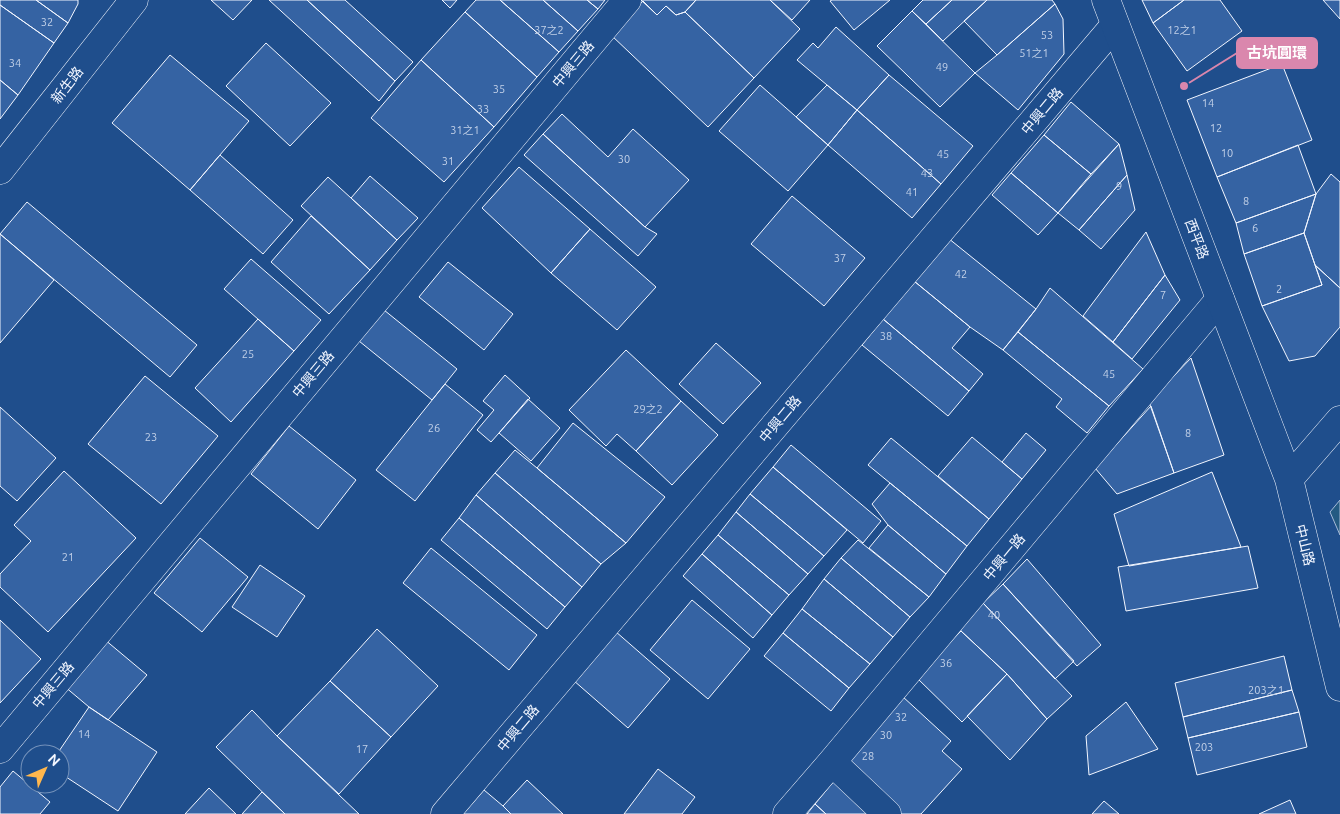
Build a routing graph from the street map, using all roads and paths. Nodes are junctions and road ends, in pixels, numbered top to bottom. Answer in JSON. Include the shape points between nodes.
{"nodes":[{"id":1,"x":134,"y":0,"type":"edge"},
{"id":2,"x":627,"y":0,"type":"edge"},
{"id":3,"x":1110,"y":12,"type":"edge"},
{"id":4,"x":0,"y":170,"type":"edge"},
{"id":5,"x":1220,"y":299,"type":"junction"},
{"id":6,"x":1340,"y":420,"type":"edge"},
{"id":7,"x":1289,"y":478,"type":"junction"},
{"id":8,"x":1340,"y":687,"type":"edge"},
{"id":9,"x":0,"y":749,"type":"edge"},
{"id":10,"x":832,"y":762,"type":"junction"},
{"id":11,"x":445,"y":814,"type":"edge"},
{"id":12,"x":787,"y":814,"type":"edge"},
{"id":13,"x":887,"y":814,"type":"edge"}],
"edges":[{"from":1,"to":4,"type":"street","name":"新生路"},
{"from":2,"to":9,"type":"street","name":"中興三路"},
{"from":3,"to":5,"type":"street","name":"西平路"},
{"from":3,"to":11,"type":"street","name":"中興二路"},
{"from":5,"to":7,"type":"street","name":"西平路"},
{"from":5,"to":10,"type":"street","name":"中興一路"},
{"from":6,"to":7,"type":"street"},
{"from":7,"to":8,"type":"street","name":"中山路"},
{"from":10,"to":12,"type":"street","name":"中興一路"},
{"from":10,"to":13,"type":"street"}]}
